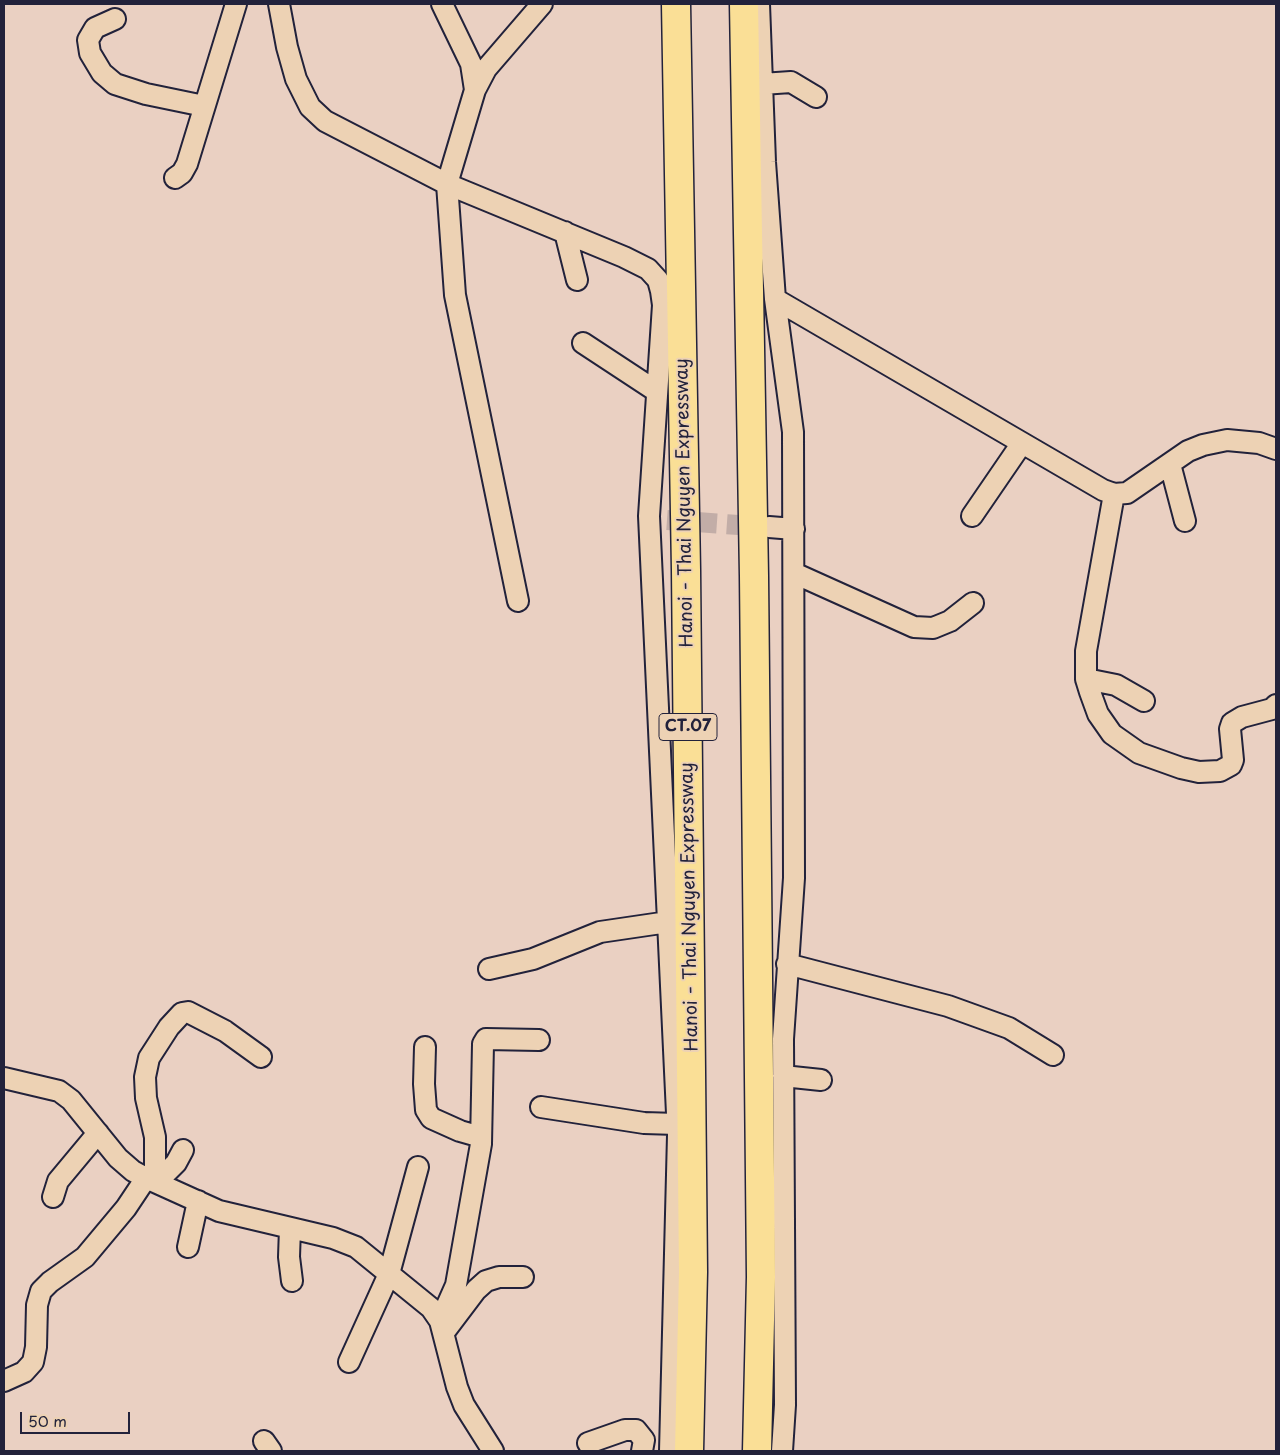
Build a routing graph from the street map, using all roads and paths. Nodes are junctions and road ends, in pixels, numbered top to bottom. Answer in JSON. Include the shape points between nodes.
{"nodes":[{"id":1,"x":236,"y":4,"type":"edge"},
{"id":2,"x":279,"y":4,"type":"edge"},
{"id":3,"x":442,"y":4,"type":"edge"},
{"id":4,"x":542,"y":4,"type":"edge"},
{"id":5,"x":676,"y":4,"type":"edge"},
{"id":6,"x":744,"y":4,"type":"edge"},
{"id":7,"x":759,"y":4,"type":"edge"},
{"id":8,"x":115,"y":19,"type":"dead end"},
{"id":9,"x":762,"y":84,"type":"junction"},
{"id":10,"x":475,"y":90,"type":"junction"},
{"id":11,"x":816,"y":97,"type":"dead end"},
{"id":12,"x":204,"y":106,"type":"junction"},
{"id":13,"x":176,"y":178,"type":"dead end"},
{"id":14,"x":447,"y":184,"type":"junction"},
{"id":15,"x":565,"y":232,"type":"junction"},
{"id":16,"x":577,"y":280,"type":"dead end"},
{"id":17,"x":775,"y":300,"type":"junction"},
{"id":18,"x":583,"y":343,"type":"dead end"},
{"id":19,"x":656,"y":391,"type":"junction"},
{"id":20,"x":1022,"y":443,"type":"junction"},
{"id":21,"x":1276,"y":449,"type":"edge"},
{"id":22,"x":1170,"y":464,"type":"junction"},
{"id":23,"x":1114,"y":494,"type":"junction"},
{"id":24,"x":972,"y":516,"type":"dead end"},
{"id":25,"x":1185,"y":521,"type":"dead end"},
{"id":26,"x":769,"y":527,"type":"tunnel mouth"},
{"id":27,"x":794,"y":529,"type":"junction"},
{"id":28,"x":794,"y":573,"type":"junction"},
{"id":29,"x":518,"y":600,"type":"dead end"},
{"id":30,"x":973,"y":603,"type":"dead end"},
{"id":31,"x":1086,"y":679,"type":"junction"},
{"id":32,"x":1144,"y":701,"type":"dead end"},
{"id":33,"x":1276,"y":705,"type":"edge"},
{"id":34,"x":668,"y":922,"type":"junction"},
{"id":35,"x":787,"y":964,"type":"junction"},
{"id":36,"x":489,"y":969,"type":"dead end"},
{"id":37,"x":539,"y":1040,"type":"dead end"},
{"id":38,"x":425,"y":1047,"type":"dead end"},
{"id":39,"x":1053,"y":1056,"type":"dead end"},
{"id":40,"x":261,"y":1057,"type":"dead end"},
{"id":41,"x":783,"y":1076,"type":"junction"},
{"id":42,"x":4,"y":1078,"type":"edge"},
{"id":43,"x":821,"y":1080,"type":"dead end"},
{"id":44,"x":541,"y":1107,"type":"dead end"},
{"id":45,"x":677,"y":1124,"type":"junction"},
{"id":46,"x":98,"y":1133,"type":"junction"},
{"id":47,"x":481,"y":1137,"type":"junction"},
{"id":48,"x":183,"y":1150,"type":"dead end"},
{"id":49,"x":418,"y":1167,"type":"dead end"},
{"id":50,"x":152,"y":1179,"type":"junction"},
{"id":51,"x":53,"y":1197,"type":"dead end"},
{"id":52,"x":195,"y":1210,"type":"junction"},
{"id":53,"x":289,"y":1242,"type":"junction"},
{"id":54,"x":188,"y":1248,"type":"dead end"},
{"id":55,"x":389,"y":1274,"type":"junction"},
{"id":56,"x":524,"y":1277,"type":"dead end"},
{"id":57,"x":292,"y":1281,"type":"dead end"},
{"id":58,"x":442,"y":1326,"type":"junction"},
{"id":59,"x":349,"y":1362,"type":"dead end"},
{"id":60,"x":4,"y":1381,"type":"edge"},
{"id":61,"x":588,"y":1443,"type":"dead end"},
{"id":62,"x":494,"y":1451,"type":"edge"},
{"id":63,"x":642,"y":1451,"type":"edge"},
{"id":64,"x":670,"y":1451,"type":"edge"},
{"id":65,"x":689,"y":1451,"type":"edge"},
{"id":66,"x":757,"y":1451,"type":"edge"},
{"id":67,"x":782,"y":1451,"type":"edge"}],
"edges":[{"from":1,"to":12,"type":"street"},
{"from":2,"to":14,"type":"street","via":[[296,79],[310,108],[341,131]]},
{"from":3,"to":10,"type":"street","via":[[471,64]]},
{"from":4,"to":10,"type":"street","via":[[486,69]]},
{"from":5,"to":65,"type":"highway","name":"Hanoi - Thai Nguyen Expressway","number":"CT.07","via":[[693,1272]]},
{"from":6,"to":66,"type":"highway","via":[[761,1267]]},
{"from":7,"to":9,"type":"street"},
{"from":8,"to":12,"type":"street","via":[[95,28],[88,40],[90,53],[102,73],[115,84]]},
{"from":9,"to":11,"type":"street","via":[[791,82]]},
{"from":9,"to":17,"type":"street"},
{"from":10,"to":14,"type":"street"},
{"from":12,"to":13,"type":"street","via":[[187,164]]},
{"from":14,"to":15,"type":"street"},
{"from":14,"to":29,"type":"street","via":[[455,295]]},
{"from":15,"to":16,"type":"street"},
{"from":15,"to":19,"type":"street","via":[[648,269],[658,280],[663,305]]},
{"from":17,"to":20,"type":"street"},
{"from":17,"to":27,"type":"street","via":[[792,432]]},
{"from":18,"to":19,"type":"street"},
{"from":19,"to":34,"type":"street"},
{"from":20,"to":23,"type":"street"},
{"from":20,"to":24,"type":"street"},
{"from":21,"to":22,"type":"street","via":[[1258,443],[1227,440],[1203,445]]},
{"from":22,"to":23,"type":"street","via":[[1127,493]]},
{"from":22,"to":25,"type":"street"},
{"from":23,"to":31,"type":"street","via":[[1086,651]]},
{"from":26,"to":27,"type":"street"},
{"from":27,"to":28,"type":"street"},
{"from":28,"to":30,"type":"street","via":[[914,626],[933,628],[950,621]]},
{"from":28,"to":35,"type":"street","via":[[794,878]]},
{"from":31,"to":32,"type":"street","via":[[1116,685]]},
{"from":31,"to":33,"type":"street","via":[[1098,714],[1112,734],[1139,753],[1199,772],[1220,772],[1231,765],[1232,723]]},
{"from":34,"to":36,"type":"street","via":[[600,932],[533,959]]},
{"from":34,"to":45,"type":"street"},
{"from":35,"to":39,"type":"street","via":[[948,1006],[1009,1028]]},
{"from":35,"to":41,"type":"street"},
{"from":37,"to":47,"type":"street","via":[[486,1039],[483,1044]]},
{"from":38,"to":47,"type":"street","via":[[426,1110],[431,1118]]},
{"from":40,"to":50,"type":"street","via":[[225,1031],[188,1012],[176,1020],[149,1058],[145,1077],[146,1098],[156,1137]]},
{"from":41,"to":43,"type":"street"},
{"from":41,"to":67,"type":"street","via":[[785,1405]]},
{"from":42,"to":46,"type":"street","via":[[59,1091],[71,1100]]},
{"from":44,"to":45,"type":"street","via":[[644,1123]]},
{"from":45,"to":64,"type":"street"},
{"from":46,"to":50,"type":"street","via":[[133,1171]]},
{"from":46,"to":51,"type":"street","via":[[58,1181]]},
{"from":47,"to":58,"type":"street","via":[[456,1286]]},
{"from":48,"to":50,"type":"street","via":[[176,1163]]},
{"from":49,"to":55,"type":"street"},
{"from":50,"to":52,"type":"street"},
{"from":50,"to":60,"type":"street","via":[[85,1257],[41,1292],[33,1362],[24,1372]]},
{"from":52,"to":53,"type":"street","via":[[219,1211]]},
{"from":52,"to":54,"type":"street"},
{"from":53,"to":55,"type":"street","via":[[332,1238],[356,1247]]},
{"from":53,"to":57,"type":"street"},
{"from":55,"to":58,"type":"street","via":[[431,1308]]},
{"from":55,"to":59,"type":"street"},
{"from":56,"to":58,"type":"street","via":[[499,1277],[486,1281]]},
{"from":58,"to":62,"type":"street","via":[[464,1405]]},
{"from":61,"to":63,"type":"street","via":[[625,1430],[636,1430],[644,1440]]}]}
